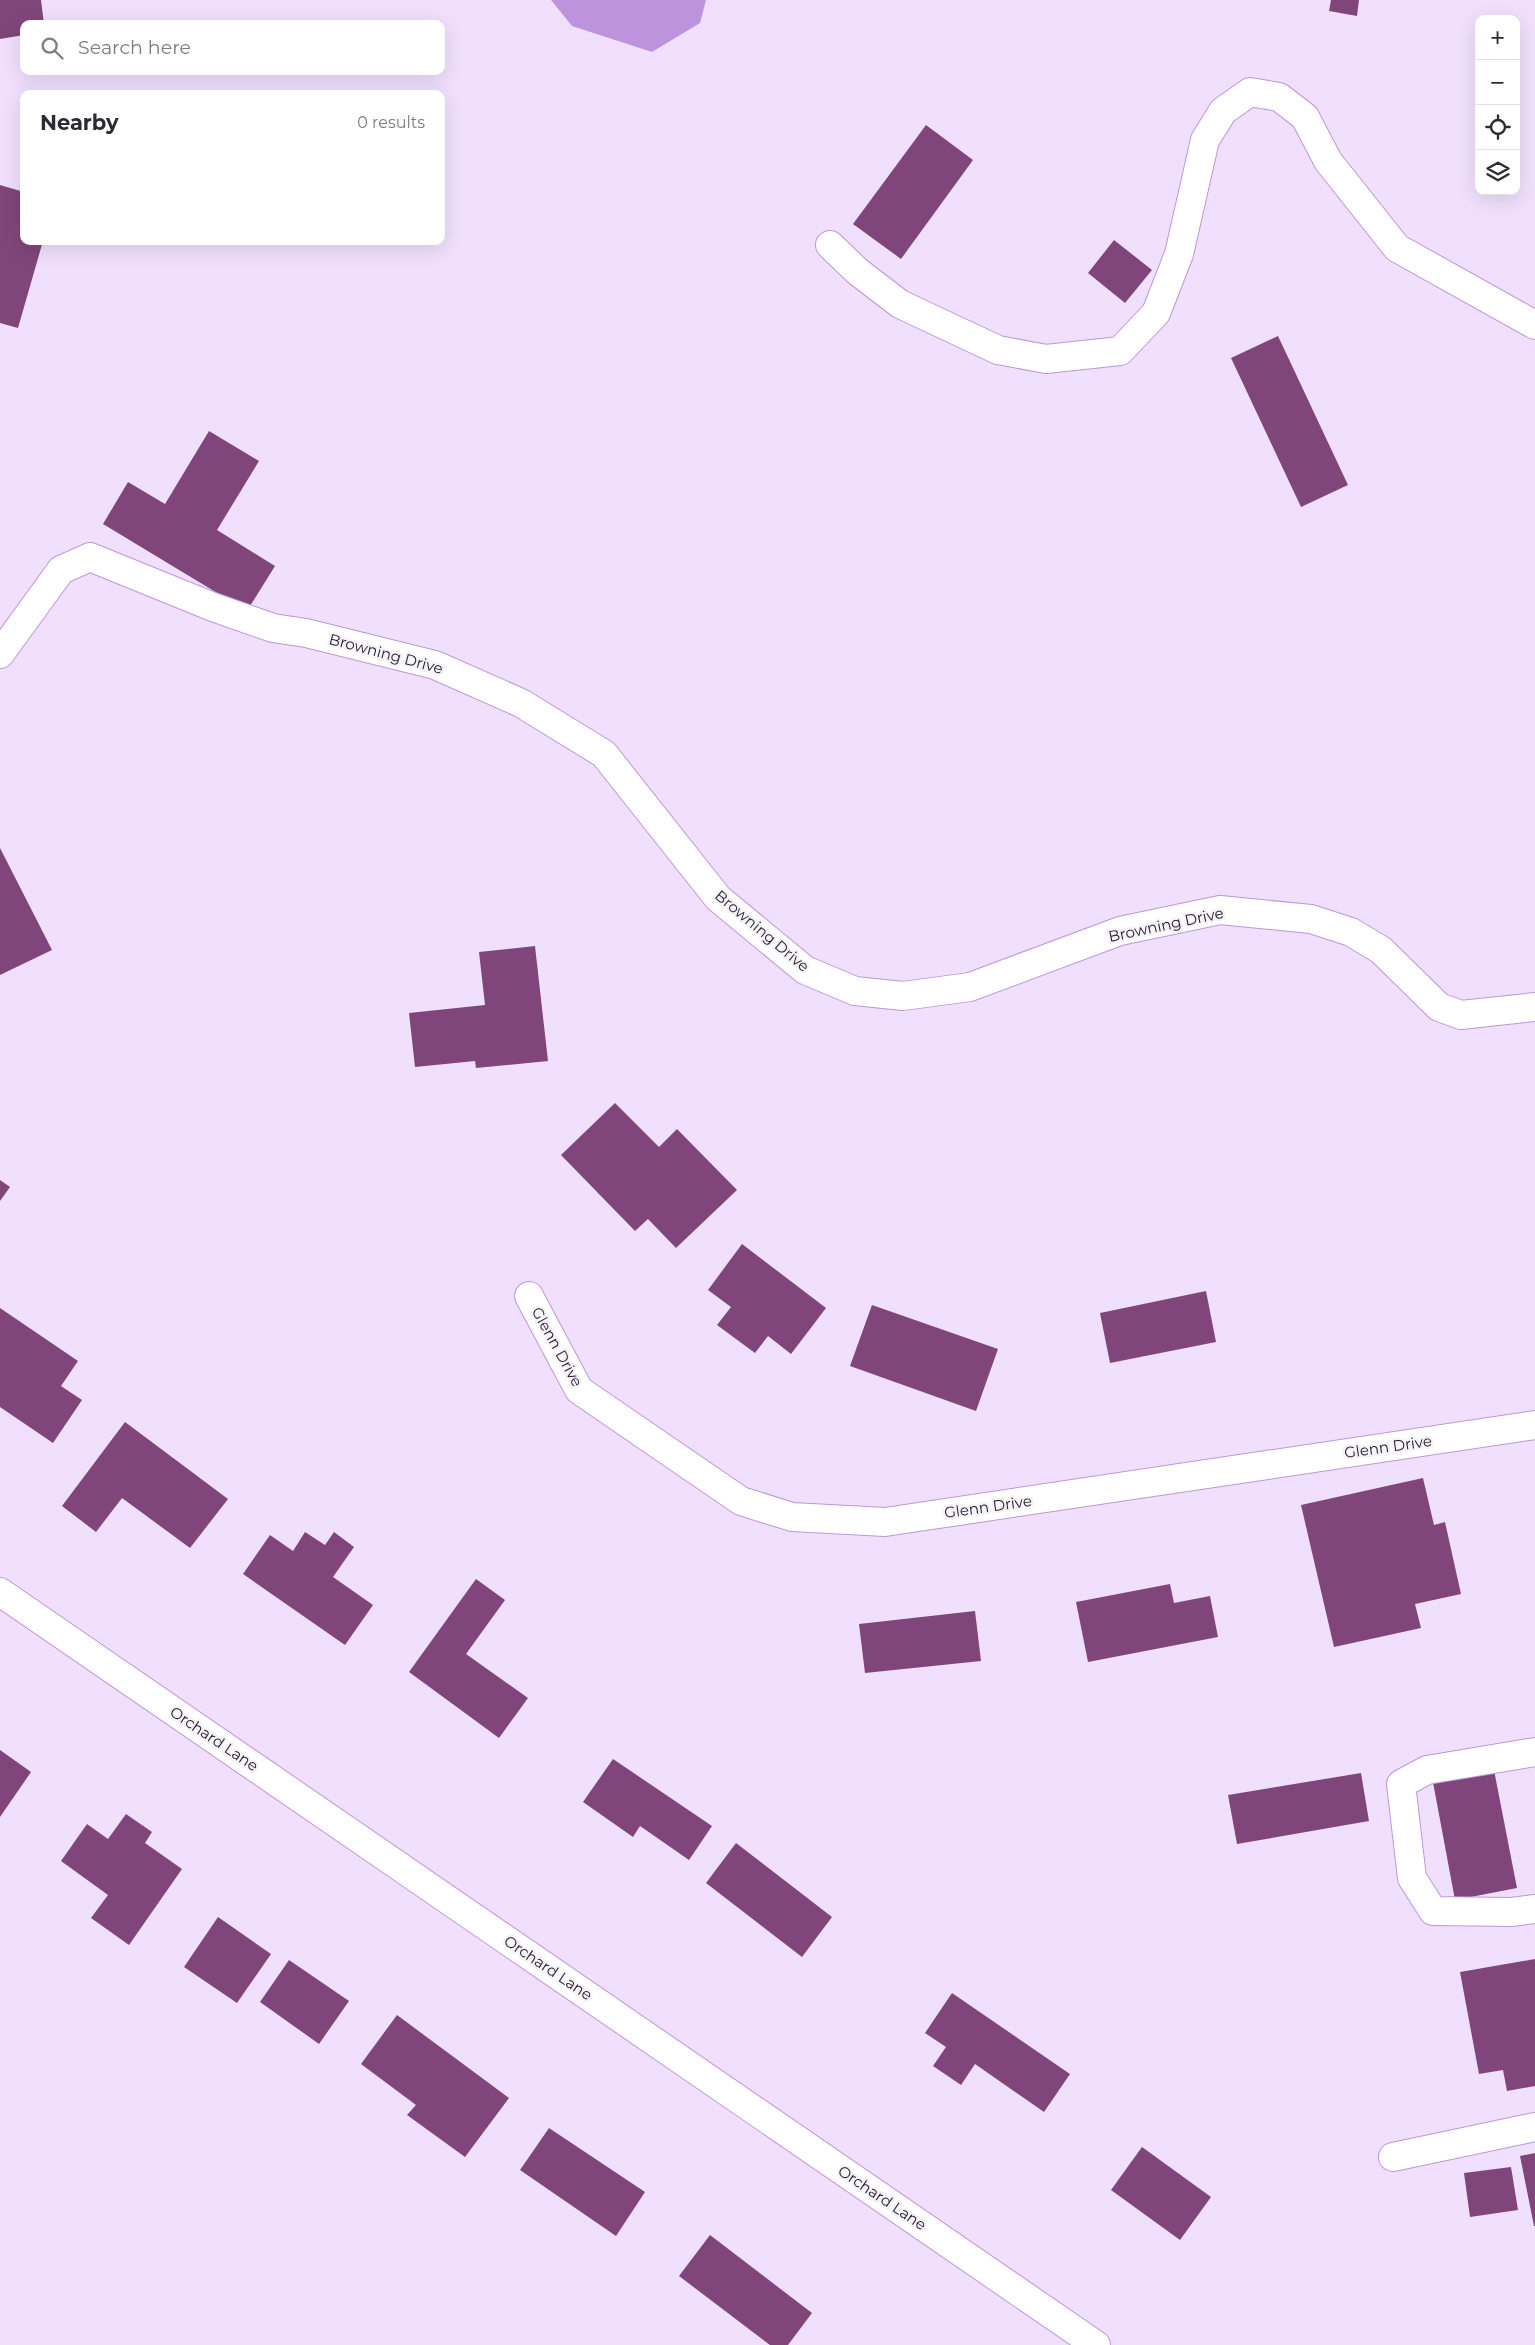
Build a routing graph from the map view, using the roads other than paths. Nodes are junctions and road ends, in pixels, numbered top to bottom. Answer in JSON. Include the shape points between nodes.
{"nodes":[{"id":1,"x":830,"y":245,"type":"dead end"},
{"id":2,"x":1535,"y":325,"type":"edge"},
{"id":3,"x":0,"y":654,"type":"edge"},
{"id":4,"x":1535,"y":1007,"type":"edge"},
{"id":5,"x":529,"y":1296,"type":"dead end"},
{"id":6,"x":1535,"y":1425,"type":"edge"},
{"id":7,"x":0,"y":1592,"type":"edge"},
{"id":8,"x":1535,"y":1752,"type":"edge"},
{"id":9,"x":1535,"y":1909,"type":"edge"},
{"id":10,"x":1535,"y":2127,"type":"edge"},
{"id":11,"x":1393,"y":2157,"type":"dead end"},
{"id":12,"x":1096,"y":2345,"type":"edge"}],
"edges":[{"from":1,"to":2,"type":"street","via":[[900,304],[998,350],[1046,359],[1120,351],[1156,313],[1179,254],[1204,140],[1223,111],[1250,92],[1279,97],[1305,117],[1328,161],[1397,248]]},
{"from":3,"to":4,"type":"street","name":"Browning Drive","via":[[61,570],[90,558],[273,628],[435,665],[521,703],[604,754],[718,898],[805,970],[855,991],[904,996],[970,987],[1120,931],[1220,910],[1311,919],[1351,932],[1381,950],[1439,1007],[1462,1016]]},
{"from":5,"to":6,"type":"street","name":"Glenn Drive","via":[[579,1390],[741,1501],[792,1517],[885,1522]]},
{"from":7,"to":12,"type":"street","name":"Orchard Lane"},
{"from":8,"to":9,"type":"street","via":[[1427,1770],[1401,1784],[1412,1878],[1433,1911],[1511,1912]]},
{"from":10,"to":11,"type":"street"}]}
